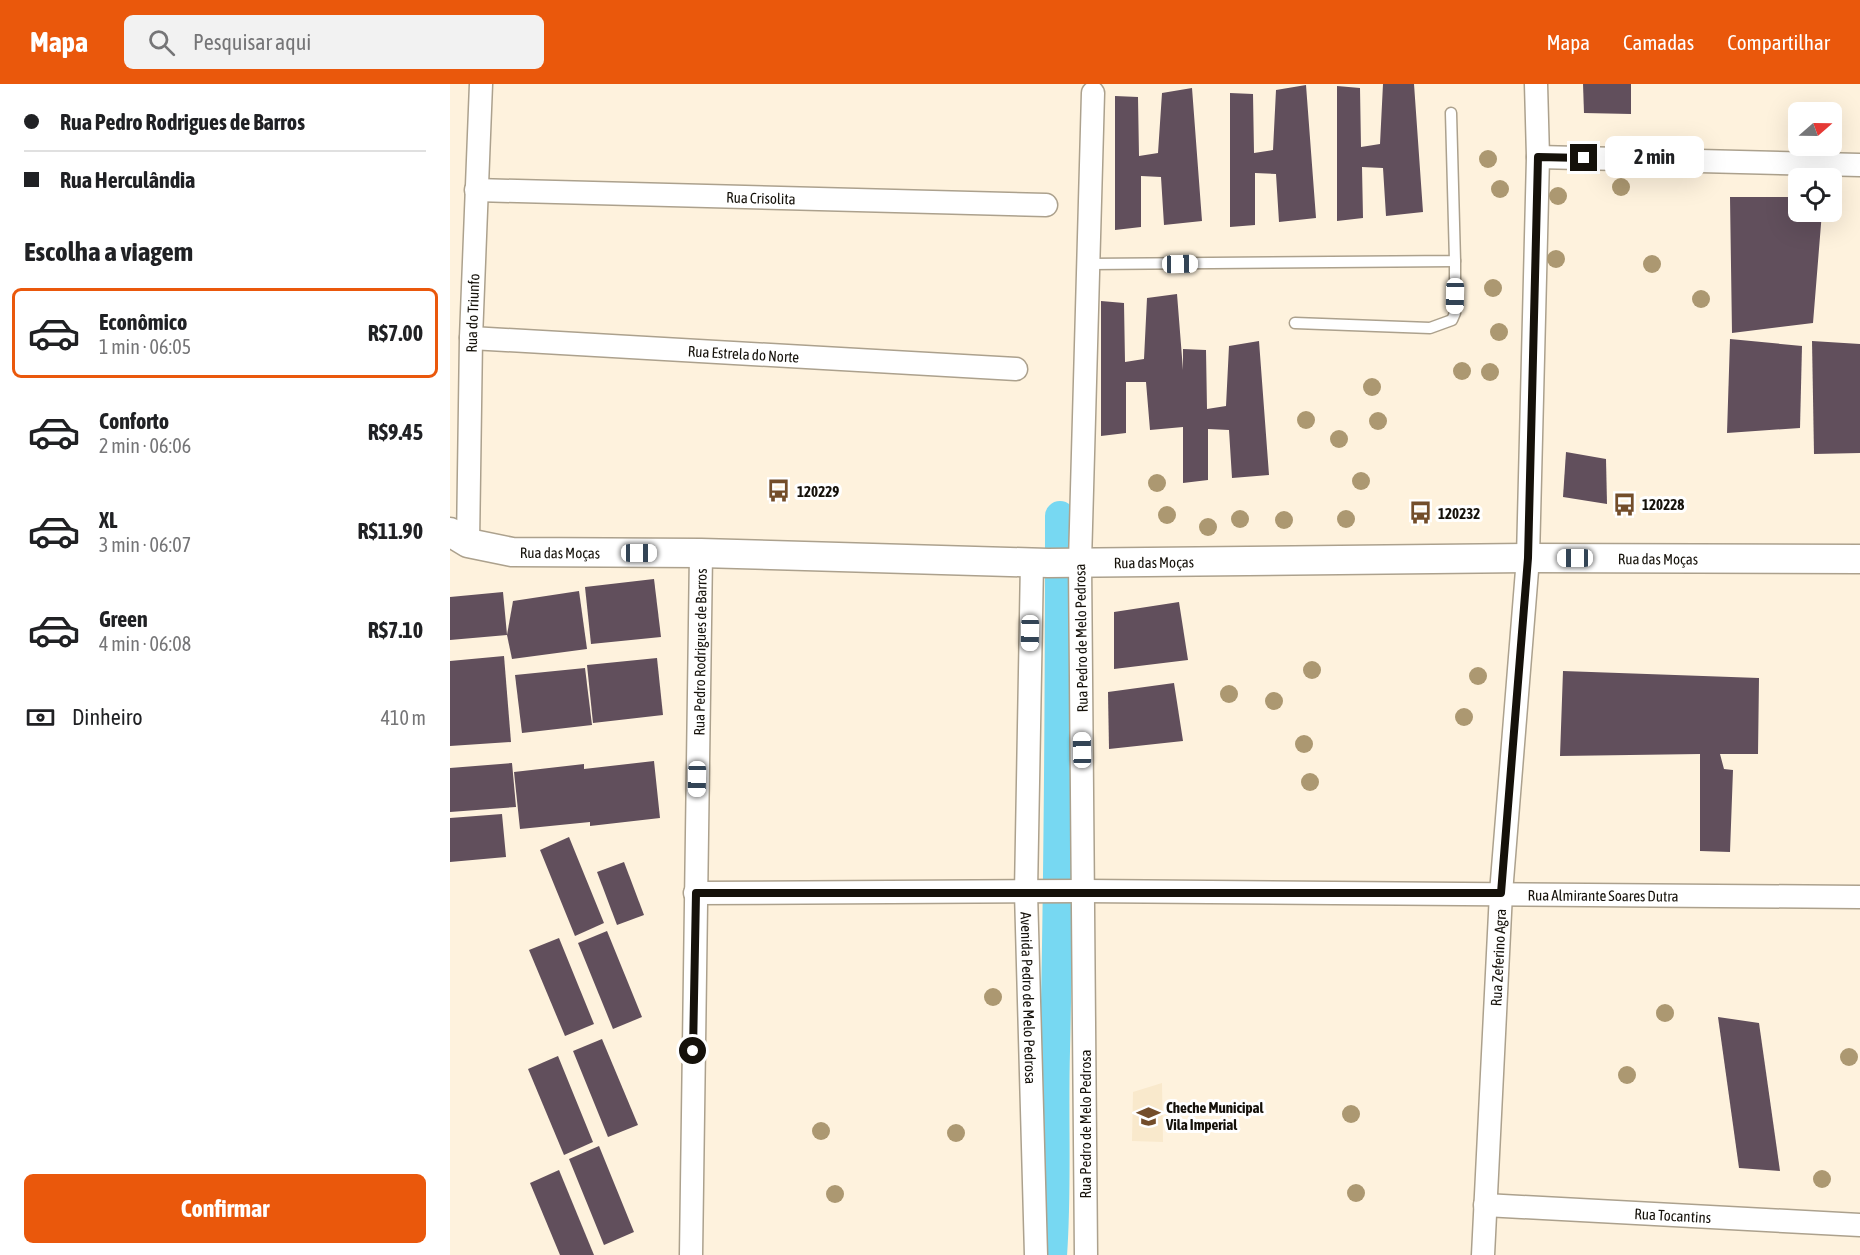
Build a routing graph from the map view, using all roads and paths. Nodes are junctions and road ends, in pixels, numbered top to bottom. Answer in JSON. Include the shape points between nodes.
{"nodes":[{"id":1,"x":481,"y":84,"type":"edge"},
{"id":2,"x":1536,"y":84,"type":"edge"},
{"id":3,"x":1093,"y":93,"type":"dead end"},
{"id":4,"x":1451,"y":113,"type":"dead end"},
{"id":5,"x":1538,"y":157,"type":"junction"},
{"id":6,"x":1860,"y":165,"type":"edge"},
{"id":7,"x":476,"y":190,"type":"junction"},
{"id":8,"x":1046,"y":205,"type":"dead end"},
{"id":9,"x":1455,"y":261,"type":"junction"},
{"id":10,"x":1089,"y":264,"type":"junction"},
{"id":11,"x":1295,"y":323,"type":"dead end"},
{"id":12,"x":471,"y":338,"type":"junction"},
{"id":13,"x":1016,"y":369,"type":"dead end"},
{"id":14,"x":459,"y":538,"type":"edge"},
{"id":15,"x":701,"y":553,"type":"junction"},
{"id":16,"x":1528,"y":558,"type":"junction"},
{"id":17,"x":1860,"y":559,"type":"edge"},
{"id":18,"x":1058,"y":562,"type":"junction"},
{"id":19,"x":1030,"y":892,"type":"junction"},
{"id":20,"x":1078,"y":892,"type":"junction"},
{"id":21,"x":696,"y":893,"type":"junction"},
{"id":22,"x":1501,"y":893,"type":"junction"},
{"id":23,"x":1860,"y":897,"type":"edge"},
{"id":24,"x":1485,"y":1205,"type":"junction"},
{"id":25,"x":1860,"y":1225,"type":"edge"},
{"id":26,"x":691,"y":1255,"type":"edge"},
{"id":27,"x":1036,"y":1255,"type":"edge"},
{"id":28,"x":1086,"y":1255,"type":"edge"},
{"id":29,"x":1483,"y":1255,"type":"edge"}],
"edges":[{"from":1,"to":7,"type":"street","name":"Rua do Triunfo"},
{"from":2,"to":5,"type":"street","name":"Rua Zeferino Agra"},
{"from":3,"to":10,"type":"street","name":"Rua Pedro de Melo Pedrosa"},
{"from":4,"to":9,"type":"lane"},
{"from":5,"to":6,"type":"street"},
{"from":5,"to":16,"type":"street","name":"Rua Zeferino Agra"},
{"from":7,"to":8,"type":"street","name":"Rua Crisolita"},
{"from":7,"to":12,"type":"street","name":"Rua do Triunfo"},
{"from":9,"to":10,"type":"lane"},
{"from":9,"to":11,"type":"lane","via":[[1455,313],[1452,320],[1443,324],[1430,328]]},
{"from":10,"to":18,"type":"street","name":"Rua Pedro de Melo Pedrosa","via":[[1081,524]]},
{"from":12,"to":13,"type":"street","name":"Rua Estrela do Norte"},
{"from":12,"to":14,"type":"street","name":"Rua do Triunfo"},
{"from":14,"to":15,"type":"street","name":"Rua das Moças","via":[[512,552]]},
{"from":15,"to":18,"type":"street","name":"Rua das Moças"},
{"from":15,"to":21,"type":"street","name":"Rua Pedro Rodrigues de Barros"},
{"from":16,"to":17,"type":"street","name":"Rua das Moças"},
{"from":16,"to":18,"type":"street","name":"Rua das Moças"},
{"from":16,"to":22,"type":"street","name":"Rua Zeferino Agra"},
{"from":18,"to":19,"type":"street","name":"Avenida Pedro de Melo Pedrosa"},
{"from":18,"to":20,"type":"street","name":"Rua Pedro de Melo Pedrosa"},
{"from":19,"to":20,"type":"street","name":"Rua Almirante Soares Dutra"},
{"from":19,"to":21,"type":"street","name":"Rua Almirante Soares Dutra"},
{"from":19,"to":27,"type":"street","name":"Avenida Pedro de Melo Pedrosa"},
{"from":20,"to":22,"type":"street","name":"Rua Almirante Soares Dutra"},
{"from":20,"to":28,"type":"street","name":"Rua Pedro de Melo Pedrosa"},
{"from":21,"to":26,"type":"street","name":"Rua Pedro Rodrigues de Barros"},
{"from":22,"to":23,"type":"street","name":"Rua Almirante Soares Dutra"},
{"from":22,"to":24,"type":"street","name":"Rua Zeferino Agra"},
{"from":24,"to":25,"type":"street","name":"Rua Tocantins"},
{"from":24,"to":29,"type":"street","name":"Rua Zeferino Agra"}]}
